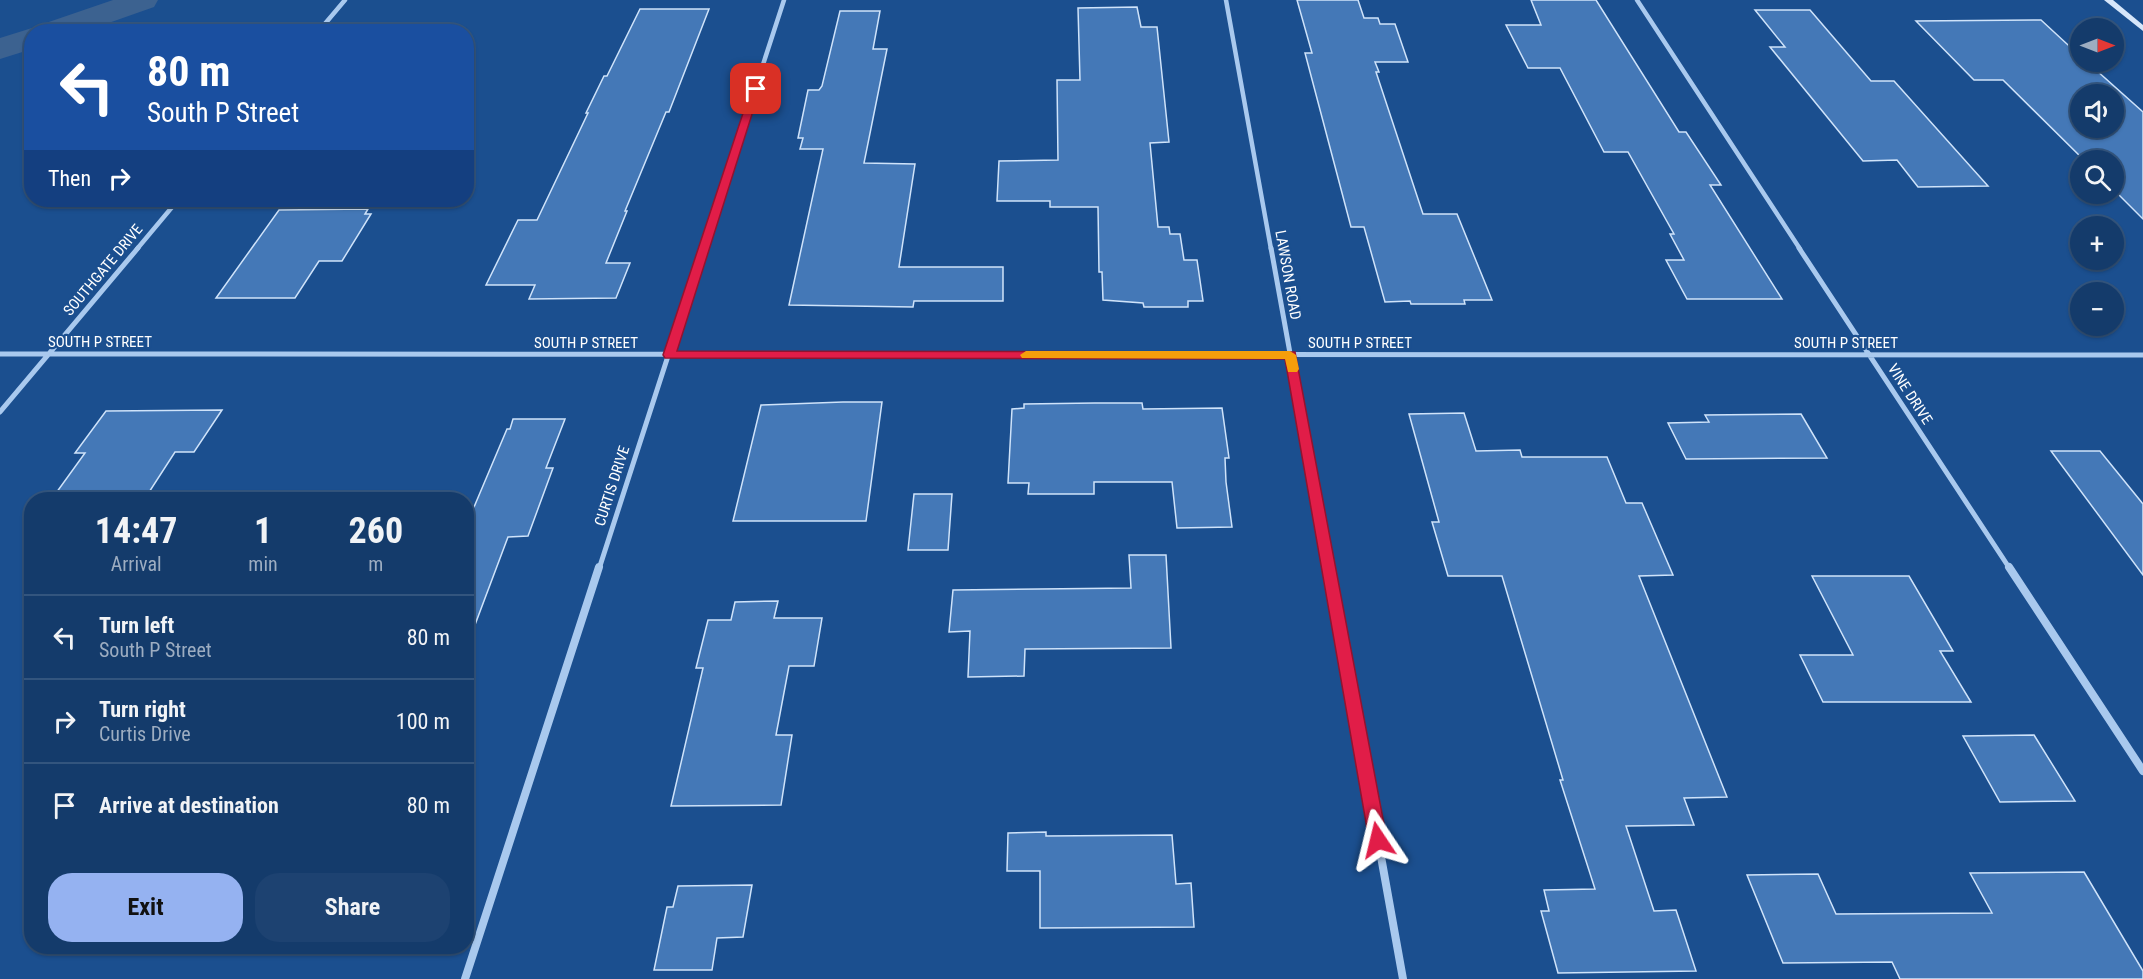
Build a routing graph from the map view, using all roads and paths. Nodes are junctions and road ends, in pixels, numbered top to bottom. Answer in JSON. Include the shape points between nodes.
{"nodes":[{"id":1,"x":345,"y":0,"type":"edge"},
{"id":2,"x":784,"y":0,"type":"edge"},
{"id":3,"x":1226,"y":0,"type":"edge"},
{"id":4,"x":1637,"y":0,"type":"edge"},
{"id":5,"x":2108,"y":0,"type":"edge"},
{"id":6,"x":325,"y":24,"type":"edge"},
{"id":7,"x":2143,"y":29,"type":"edge"},
{"id":8,"x":172,"y":207,"type":"edge"},
{"id":9,"x":0,"y":354,"type":"edge"},
{"id":10,"x":48,"y":354,"type":"junction"},
{"id":11,"x":669,"y":355,"type":"junction"},
{"id":12,"x":1290,"y":355,"type":"junction"},
{"id":13,"x":1870,"y":355,"type":"junction"},
{"id":14,"x":2143,"y":355,"type":"edge"},
{"id":15,"x":0,"y":412,"type":"edge"},
{"id":16,"x":2143,"y":771,"type":"edge"},
{"id":17,"x":474,"y":951,"type":"edge"},
{"id":18,"x":473,"y":954,"type":"edge"},
{"id":19,"x":465,"y":979,"type":"edge"},
{"id":20,"x":1403,"y":979,"type":"edge"}],
"edges":[{"from":1,"to":6,"type":"street"},
{"from":2,"to":11,"type":"street","name":"CURTIS DRIVE"},
{"from":3,"to":12,"type":"street","name":"LAWSON ROAD"},
{"from":4,"to":13,"type":"street","name":"VINE DRIVE"},
{"from":5,"to":7,"type":"main road"},
{"from":8,"to":10,"type":"street","name":"SOUTHGATE DRIVE"},
{"from":9,"to":10,"type":"street","name":"SOUTH P STREET"},
{"from":10,"to":11,"type":"street","name":"SOUTH P STREET"},
{"from":10,"to":15,"type":"street","name":"SOUTHGATE DRIVE"},
{"from":11,"to":12,"type":"street","name":"SOUTH P STREET"},
{"from":11,"to":17,"type":"street","name":"CURTIS DRIVE"},
{"from":12,"to":13,"type":"street","name":"SOUTH P STREET"},
{"from":12,"to":20,"type":"street","name":"LAWSON ROAD"},
{"from":13,"to":14,"type":"street","name":"SOUTH P STREET"},
{"from":13,"to":16,"type":"street","name":"VINE DRIVE"},
{"from":18,"to":19,"type":"street","name":"CURTIS DRIVE"}]}
